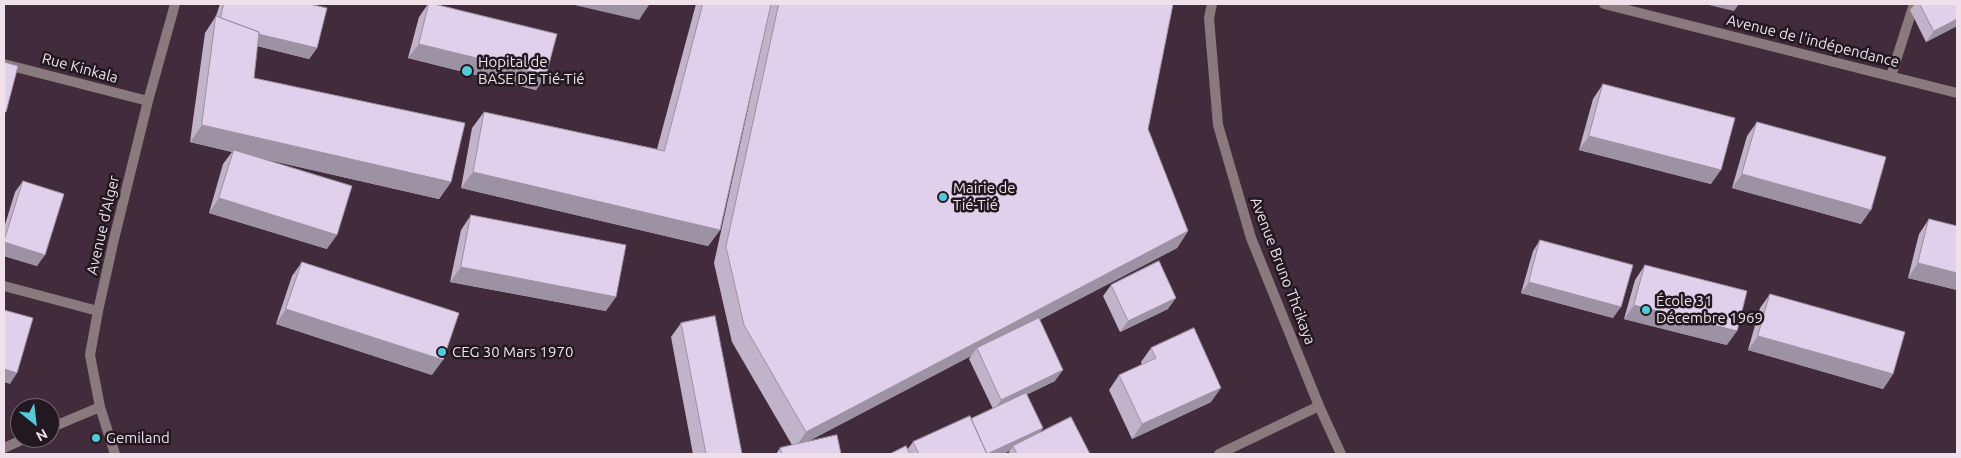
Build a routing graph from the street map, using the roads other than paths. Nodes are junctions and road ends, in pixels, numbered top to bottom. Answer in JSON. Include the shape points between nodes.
{"nodes":[{"id":1,"x":175,"y":4,"type":"edge"},
{"id":2,"x":1212,"y":4,"type":"edge"},
{"id":3,"x":1604,"y":4,"type":"edge"},
{"id":4,"x":1914,"y":4,"type":"edge"},
{"id":5,"x":4,"y":64,"type":"edge"},
{"id":6,"x":1891,"y":76,"type":"junction"},
{"id":7,"x":1957,"y":93,"type":"edge"},
{"id":8,"x":148,"y":101,"type":"junction"},
{"id":9,"x":4,"y":286,"type":"edge"},
{"id":10,"x":98,"y":311,"type":"junction"},
{"id":11,"x":1319,"y":406,"type":"junction"},
{"id":12,"x":100,"y":407,"type":"junction"},
{"id":13,"x":60,"y":424,"type":"edge"},
{"id":14,"x":115,"y":454,"type":"edge"},
{"id":15,"x":1220,"y":454,"type":"edge"},
{"id":16,"x":1341,"y":454,"type":"edge"}],
"edges":[{"from":1,"to":8,"type":"street","name":"Avenue d'Alger"},
{"from":2,"to":11,"type":"street","name":"Avenue Bruno Thcikaya","via":[[1209,18],[1218,125],[1251,238]]},
{"from":3,"to":6,"type":"street","name":"Avenue de l'indépendance"},
{"from":4,"to":6,"type":"street"},
{"from":5,"to":8,"type":"street","name":"Rue Kinkala"},
{"from":6,"to":7,"type":"street","name":"Avenue de l'indépendance"},
{"from":8,"to":10,"type":"street","name":"Avenue d'Alger"},
{"from":9,"to":10,"type":"street"},
{"from":10,"to":12,"type":"street","name":"Avenue d'Alger","via":[[90,355]]},
{"from":11,"to":15,"type":"street"},
{"from":11,"to":16,"type":"street","name":"Avenue Bruno Thcikaya"},
{"from":12,"to":13,"type":"street"},
{"from":12,"to":14,"type":"street","name":"Avenue d'Alger"}]}
